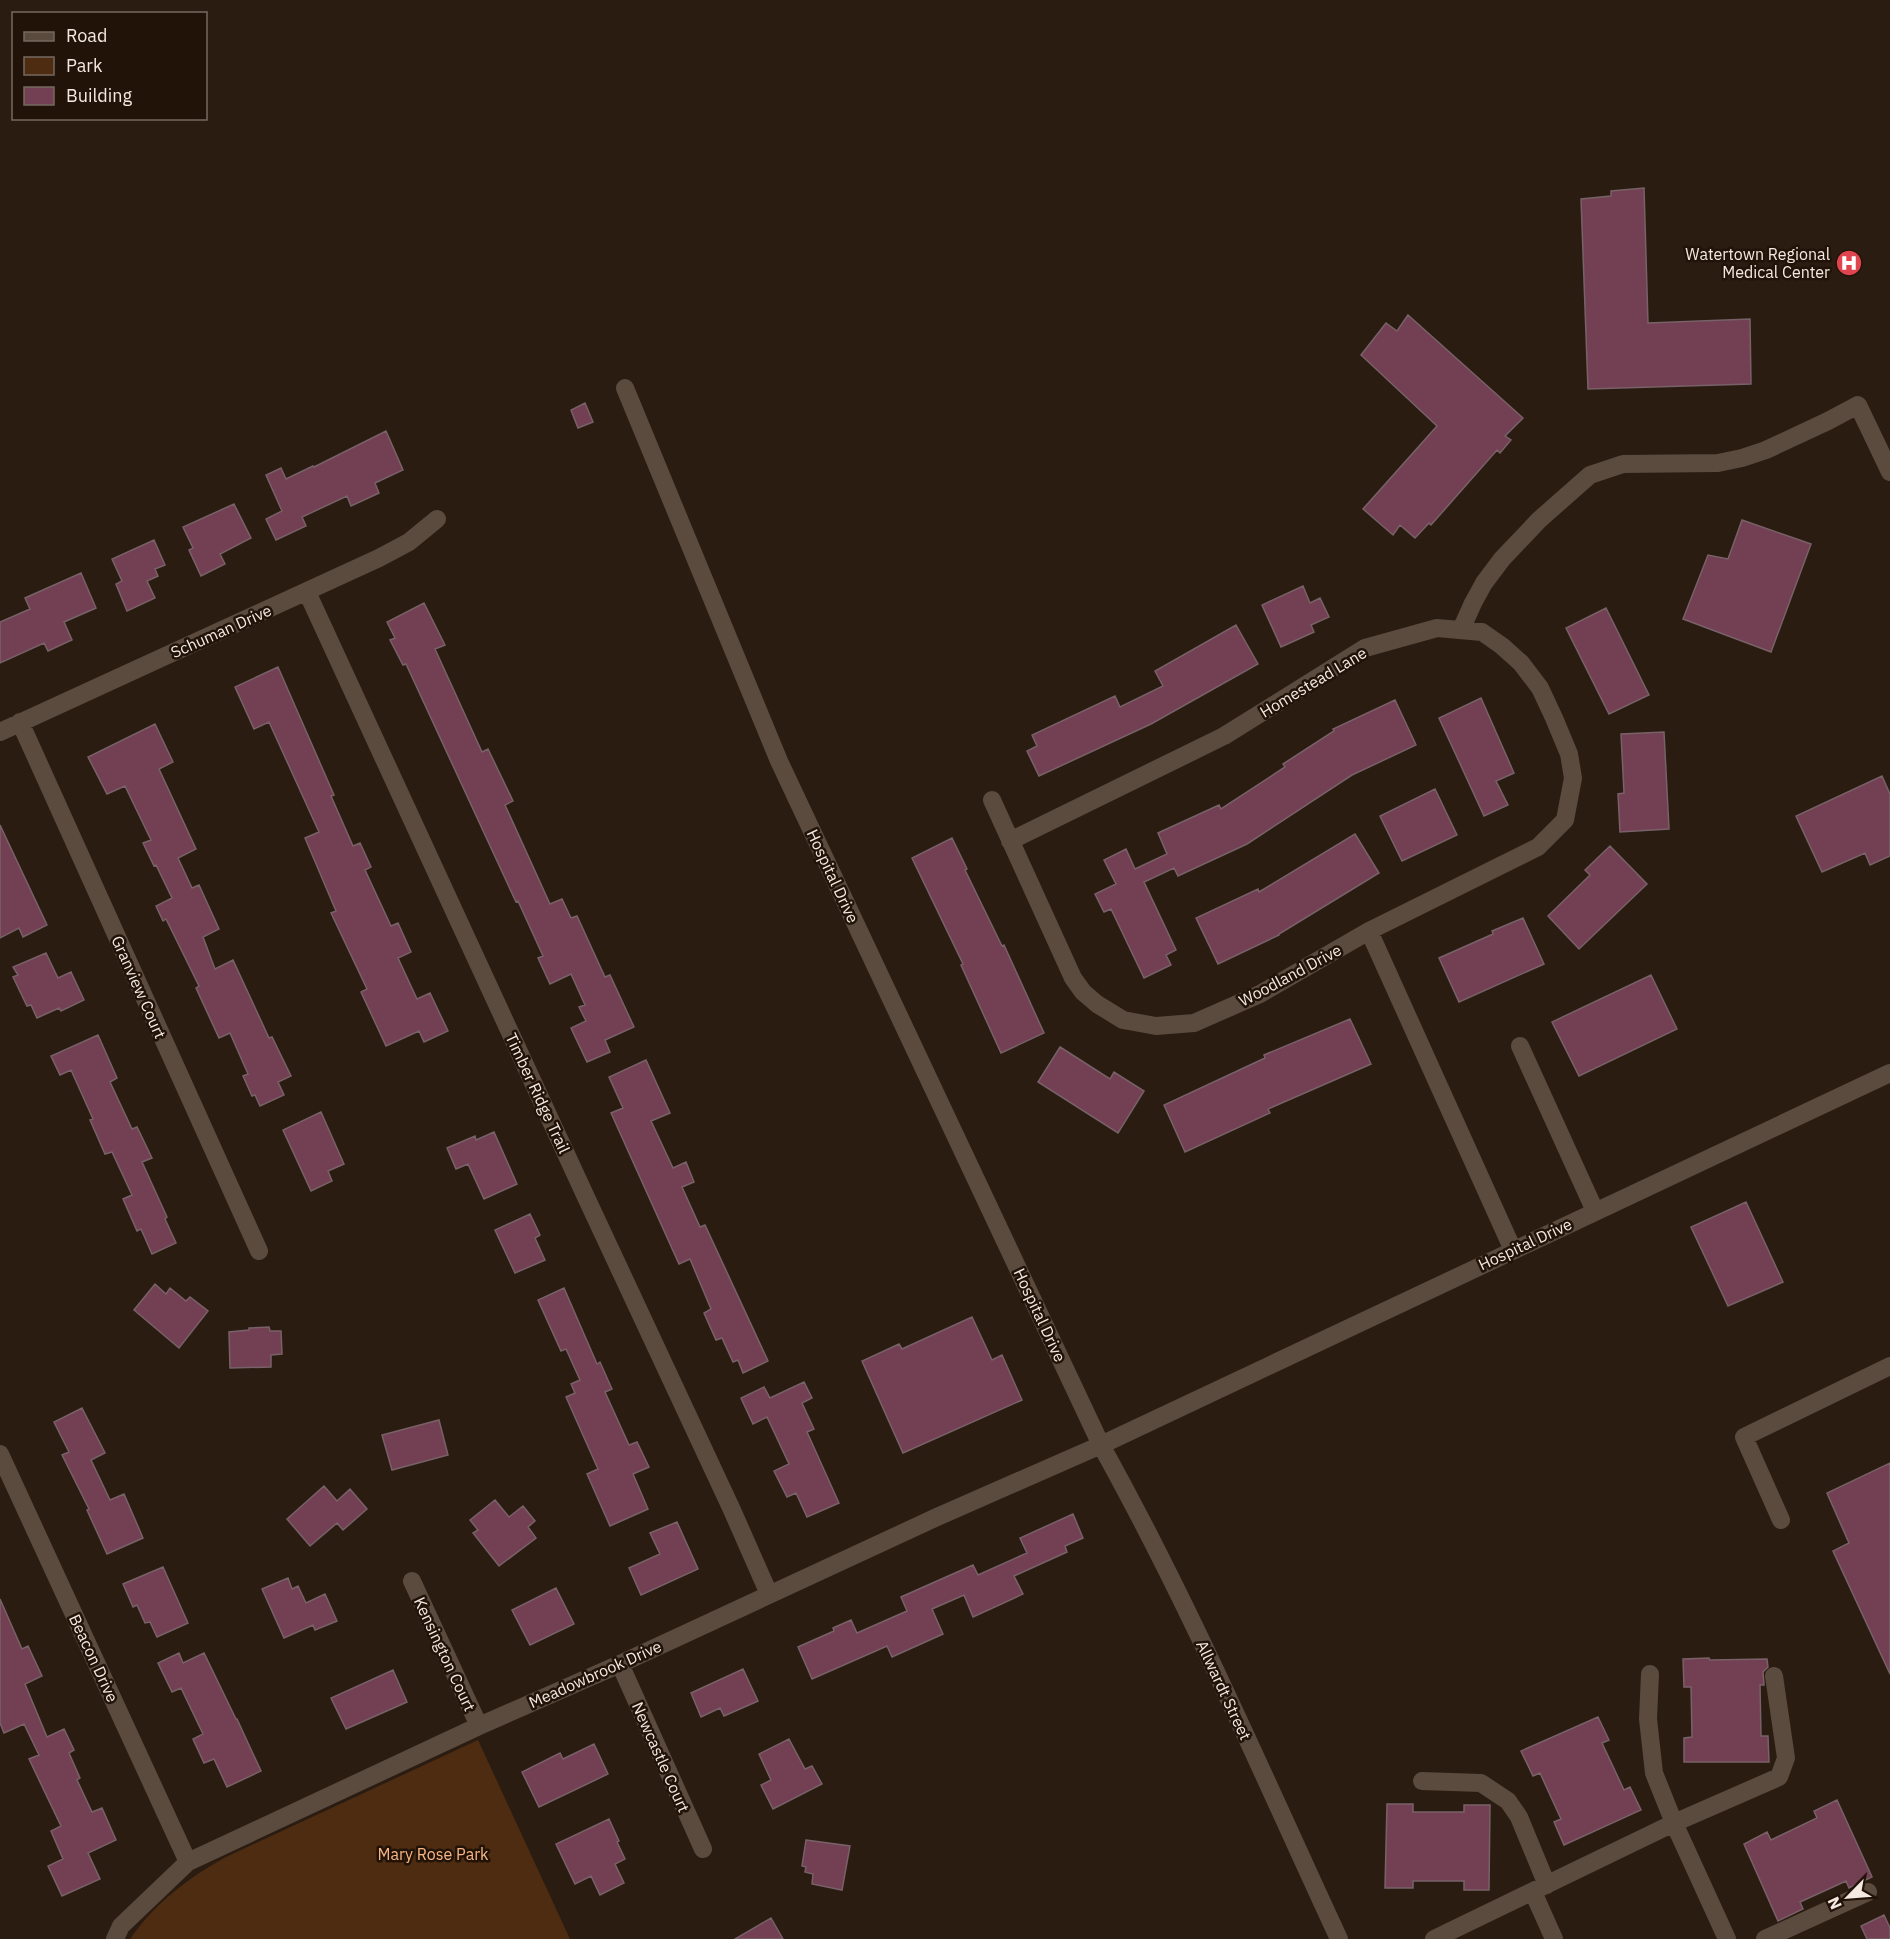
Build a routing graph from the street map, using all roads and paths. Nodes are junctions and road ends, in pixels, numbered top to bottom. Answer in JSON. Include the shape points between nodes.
{"nodes":[{"id":1,"x":625,"y":388,"type":"dead end"},
{"id":2,"x":1890,"y":472,"type":"edge"},
{"id":3,"x":437,"y":519,"type":"dead end"},
{"id":4,"x":307,"y":592,"type":"junction"},
{"id":5,"x":1461,"y":630,"type":"junction"},
{"id":6,"x":20,"y":722,"type":"junction"},
{"id":7,"x":0,"y":732,"type":"edge"},
{"id":8,"x":992,"y":800,"type":"dead end"},
{"id":9,"x":1010,"y":841,"type":"junction"},
{"id":10,"x":1369,"y":931,"type":"junction"},
{"id":11,"x":1520,"y":1046,"type":"dead end"},
{"id":12,"x":1890,"y":1073,"type":"edge"},
{"id":13,"x":1595,"y":1211,"type":"junction"},
{"id":14,"x":1514,"y":1250,"type":"junction"},
{"id":15,"x":259,"y":1251,"type":"dead end"},
{"id":16,"x":1890,"y":1366,"type":"edge"},
{"id":17,"x":1101,"y":1445,"type":"junction"},
{"id":18,"x":0,"y":1454,"type":"edge"},
{"id":19,"x":1781,"y":1520,"type":"dead end"},
{"id":20,"x":412,"y":1581,"type":"dead end"},
{"id":21,"x":769,"y":1594,"type":"junction"},
{"id":22,"x":620,"y":1664,"type":"junction"},
{"id":23,"x":1650,"y":1674,"type":"dead end"},
{"id":24,"x":1774,"y":1676,"type":"dead end"},
{"id":25,"x":479,"y":1726,"type":"junction"},
{"id":26,"x":1422,"y":1780,"type":"dead end"},
{"id":27,"x":1674,"y":1823,"type":"junction"},
{"id":28,"x":703,"y":1849,"type":"dead end"},
{"id":29,"x":188,"y":1862,"type":"junction"},
{"id":30,"x":1540,"y":1888,"type":"junction"},
{"id":31,"x":1868,"y":1892,"type":"dead end"},
{"id":32,"x":115,"y":1939,"type":"edge"},
{"id":33,"x":1339,"y":1939,"type":"edge"},
{"id":34,"x":1434,"y":1939,"type":"edge"},
{"id":35,"x":1554,"y":1939,"type":"edge"},
{"id":36,"x":1727,"y":1939,"type":"edge"},
{"id":37,"x":1765,"y":1939,"type":"edge"}],
"edges":[{"from":1,"to":17,"type":"street","name":"Hospital Drive","via":[[779,761]]},
{"from":2,"to":5,"type":"street","via":[[1858,405],[1742,458],[1718,463],[1623,464],[1590,475],[1575,485],[1502,559],[1478,593]]},
{"from":3,"to":4,"type":"street","name":"Schuman Drive","via":[[409,542]]},
{"from":4,"to":6,"type":"street","name":"Schuman Drive"},
{"from":4,"to":21,"type":"street","name":"Timber Ridge Trail"},
{"from":5,"to":9,"type":"street","name":"Homestead Lane","via":[[1437,628],[1365,648],[1224,736]]},
{"from":5,"to":10,"type":"street","name":"Homestead Lane","via":[[1482,632],[1502,646],[1540,688],[1569,754],[1573,778],[1565,820],[1538,847]]},
{"from":6,"to":7,"type":"street","name":"Schuman Drive"},
{"from":6,"to":15,"type":"street","name":"Granview Court"},
{"from":8,"to":9,"type":"street","name":"Woodland Drive"},
{"from":9,"to":10,"type":"street","name":"Woodland Drive","via":[[1073,978],[1097,1004],[1123,1020],[1156,1026],[1194,1023],[1260,994]]},
{"from":10,"to":14,"type":"street"},
{"from":11,"to":13,"type":"street"},
{"from":12,"to":13,"type":"street","name":"Hospital Drive"},
{"from":13,"to":14,"type":"street","name":"Hospital Drive"},
{"from":14,"to":17,"type":"street","name":"Hospital Drive"},
{"from":16,"to":19,"type":"street","via":[[1744,1437]]},
{"from":17,"to":21,"type":"street","name":"Meadowbrook Drive"},
{"from":17,"to":33,"type":"street","name":"Allwardt Street","via":[[1198,1635]]},
{"from":18,"to":29,"type":"street","name":"Beacon Drive"},
{"from":20,"to":25,"type":"street","name":"Kensington Court"},
{"from":21,"to":22,"type":"street","name":"Meadowbrook Drive"},
{"from":22,"to":25,"type":"street","name":"Meadowbrook Drive"},
{"from":22,"to":28,"type":"street","name":"Newcastle Court"},
{"from":23,"to":27,"type":"street","via":[[1648,1719],[1653,1773]]},
{"from":24,"to":27,"type":"street","via":[[1786,1758],[1779,1777]]},
{"from":25,"to":29,"type":"street","name":"Meadowbrook Drive"},
{"from":26,"to":30,"type":"street","via":[[1481,1783],[1508,1801],[1519,1817]]},
{"from":27,"to":30,"type":"street"},
{"from":27,"to":36,"type":"street"},
{"from":29,"to":32,"type":"street","name":"Meadowbrook Drive","via":[[121,1926]]},
{"from":30,"to":34,"type":"street"},
{"from":30,"to":35,"type":"street"},
{"from":31,"to":37,"type":"street"}]}
